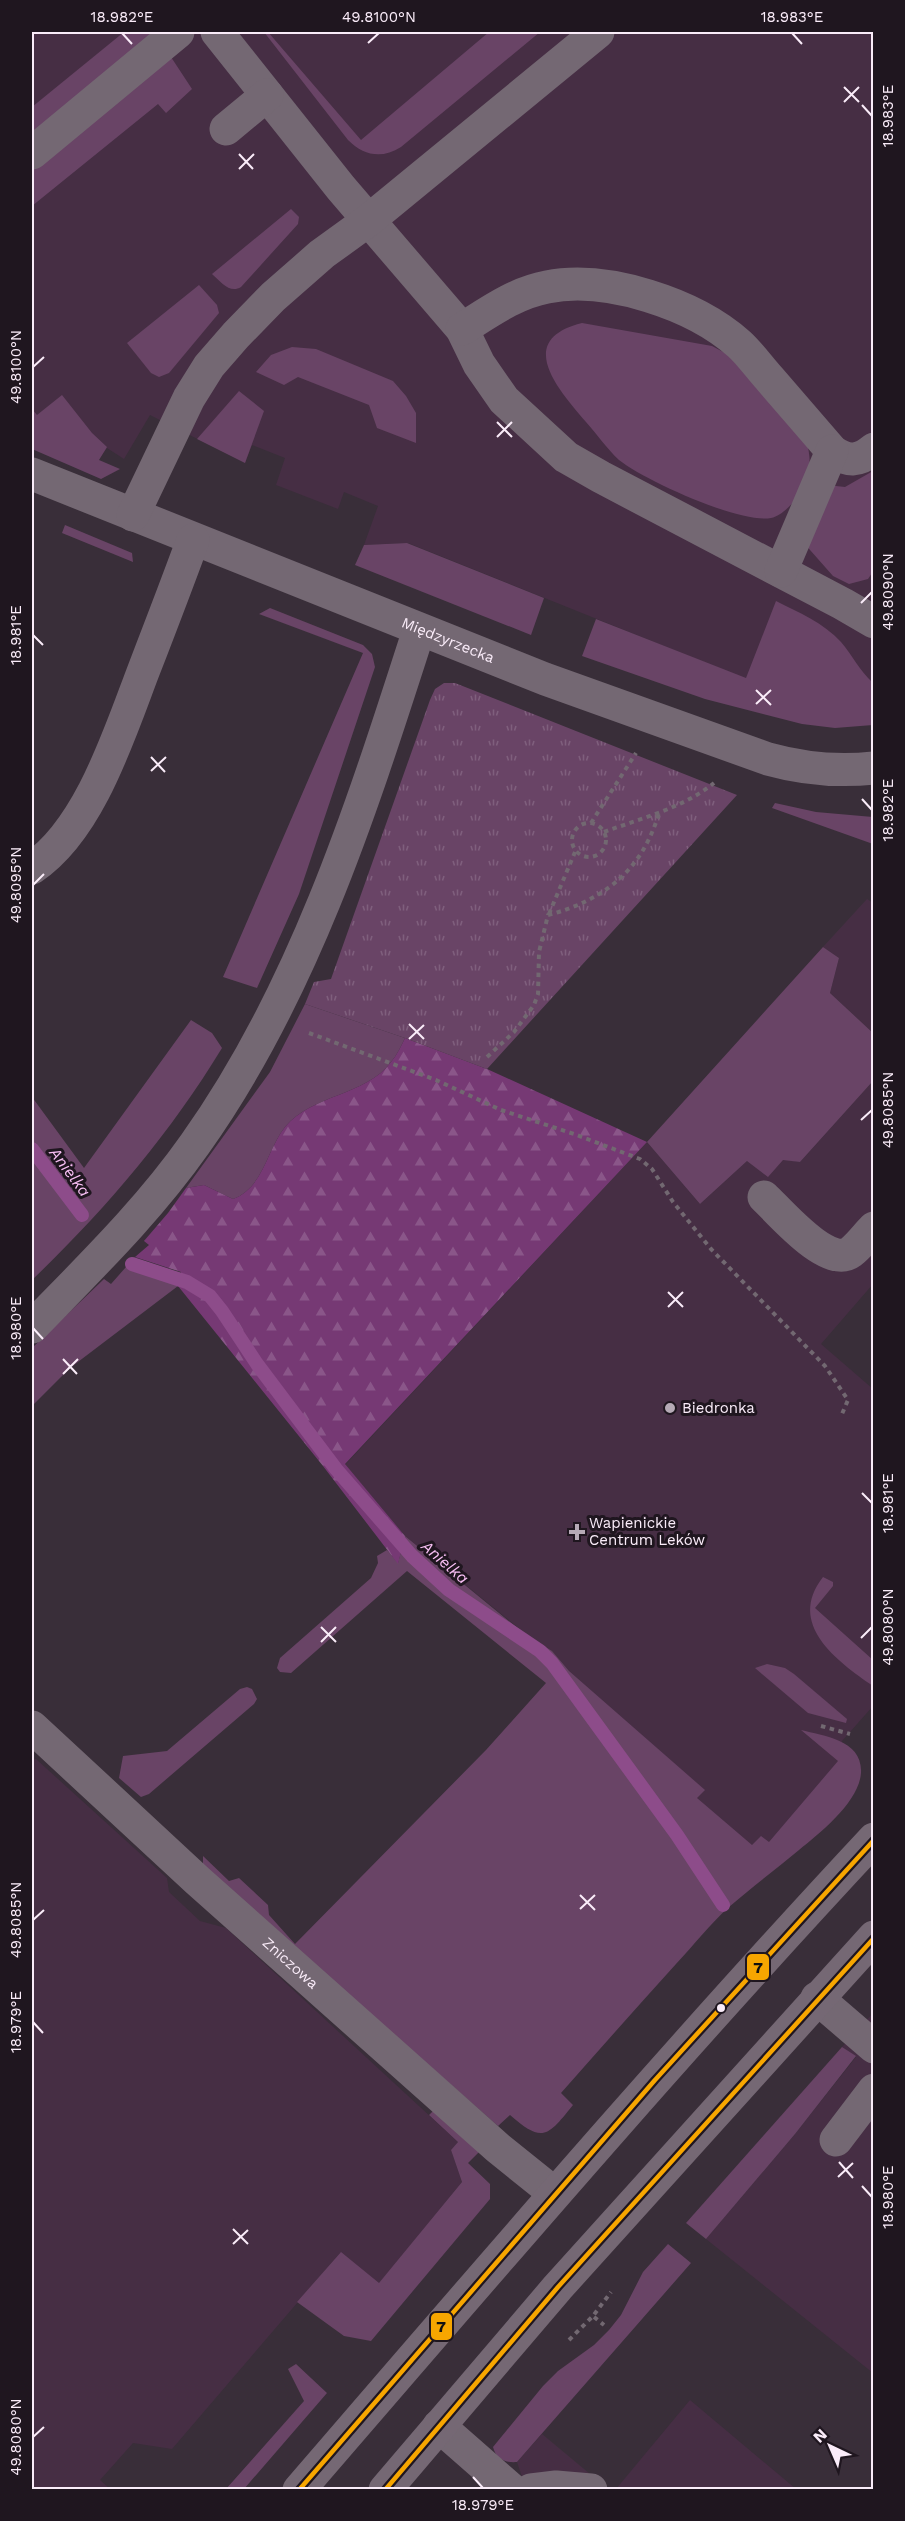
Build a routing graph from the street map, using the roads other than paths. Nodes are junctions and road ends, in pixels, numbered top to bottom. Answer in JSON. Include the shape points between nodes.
{"nodes":[{"id":1,"x":178,"y":32,"type":"edge"},
{"id":2,"x":217,"y":32,"type":"edge"},
{"id":3,"x":598,"y":32,"type":"edge"},
{"id":4,"x":267,"y":95,"type":"junction"},
{"id":5,"x":226,"y":129,"type":"dead end"},
{"id":6,"x":32,"y":153,"type":"edge"},
{"id":7,"x":369,"y":220,"type":"junction"},
{"id":8,"x":462,"y":329,"type":"junction"},
{"id":9,"x":873,"y":449,"type":"edge"},
{"id":10,"x":832,"y":451,"type":"junction"},
{"id":11,"x":32,"y":474,"type":"edge"},
{"id":12,"x":133,"y":515,"type":"junction"},
{"id":13,"x":193,"y":540,"type":"junction"},
{"id":14,"x":781,"y":571,"type":"junction"},
{"id":15,"x":873,"y":622,"type":"edge"},
{"id":16,"x":419,"y":630,"type":"junction"},
{"id":17,"x":873,"y":768,"type":"edge"},
{"id":18,"x":32,"y":868,"type":"edge"},
{"id":19,"x":764,"y":1197,"type":"dead end"},
{"id":20,"x":873,"y":1228,"type":"edge"},
{"id":21,"x":32,"y":1327,"type":"edge"},
{"id":22,"x":32,"y":1727,"type":"edge"},
{"id":23,"x":873,"y":1839,"type":"edge"},
{"id":24,"x":873,"y":1937,"type":"edge"},
{"id":25,"x":817,"y":1998,"type":"junction"},
{"id":26,"x":873,"y":2047,"type":"edge"},
{"id":27,"x":873,"y":2090,"type":"edge"},
{"id":28,"x":836,"y":2140,"type":"dead end"},
{"id":29,"x":554,"y":2193,"type":"junction"},
{"id":30,"x":439,"y":2426,"type":"junction"},
{"id":31,"x":299,"y":2490,"type":"edge"},
{"id":32,"x":385,"y":2490,"type":"edge"},
{"id":33,"x":512,"y":2490,"type":"edge"},
{"id":34,"x":531,"y":2490,"type":"edge"},
{"id":35,"x":591,"y":2490,"type":"edge"}],
"edges":[{"from":1,"to":6,"type":"street"},
{"from":2,"to":4,"type":"street"},
{"from":3,"to":7,"type":"street"},
{"from":4,"to":5,"type":"street"},
{"from":4,"to":7,"type":"street"},
{"from":7,"to":8,"type":"street"},
{"from":7,"to":12,"type":"street","via":[[273,297],[209,366],[189,398]]},
{"from":8,"to":10,"type":"street","via":[[510,298],[548,286],[583,284],[639,293],[678,305],[740,345]]},
{"from":8,"to":14,"type":"street","via":[[479,364],[504,400],[567,457]]},
{"from":9,"to":10,"type":"street","via":[[854,460],[843,459]]},
{"from":10,"to":14,"type":"street"},
{"from":11,"to":12,"type":"street","name":"Międzyrzecka"},
{"from":12,"to":13,"type":"street","name":"Międzyrzecka"},
{"from":13,"to":16,"type":"street","name":"Międzyrzecka"},
{"from":13,"to":18,"type":"street","via":[[114,746],[84,809],[65,838]]},
{"from":14,"to":15,"type":"street"},
{"from":16,"to":17,"type":"street","name":"Międzyrzecka","via":[[768,759],[820,770]]},
{"from":16,"to":21,"type":"street","via":[[376,762],[303,954],[270,1023],[231,1092],[162,1189]]},
{"from":19,"to":20,"type":"street","via":[[819,1248],[834,1256],[850,1253]]},
{"from":22,"to":29,"type":"street","name":"Zniczowa","via":[[390,2053]]},
{"from":23,"to":29,"type":"main road"},
{"from":24,"to":25,"type":"main road"},
{"from":25,"to":26,"type":"street"},
{"from":25,"to":30,"type":"main road"},
{"from":27,"to":28,"type":"street"},
{"from":29,"to":31,"type":"main road"},
{"from":30,"to":32,"type":"main road"},
{"from":30,"to":33,"type":"street"},
{"from":34,"to":35,"type":"street"}]}
